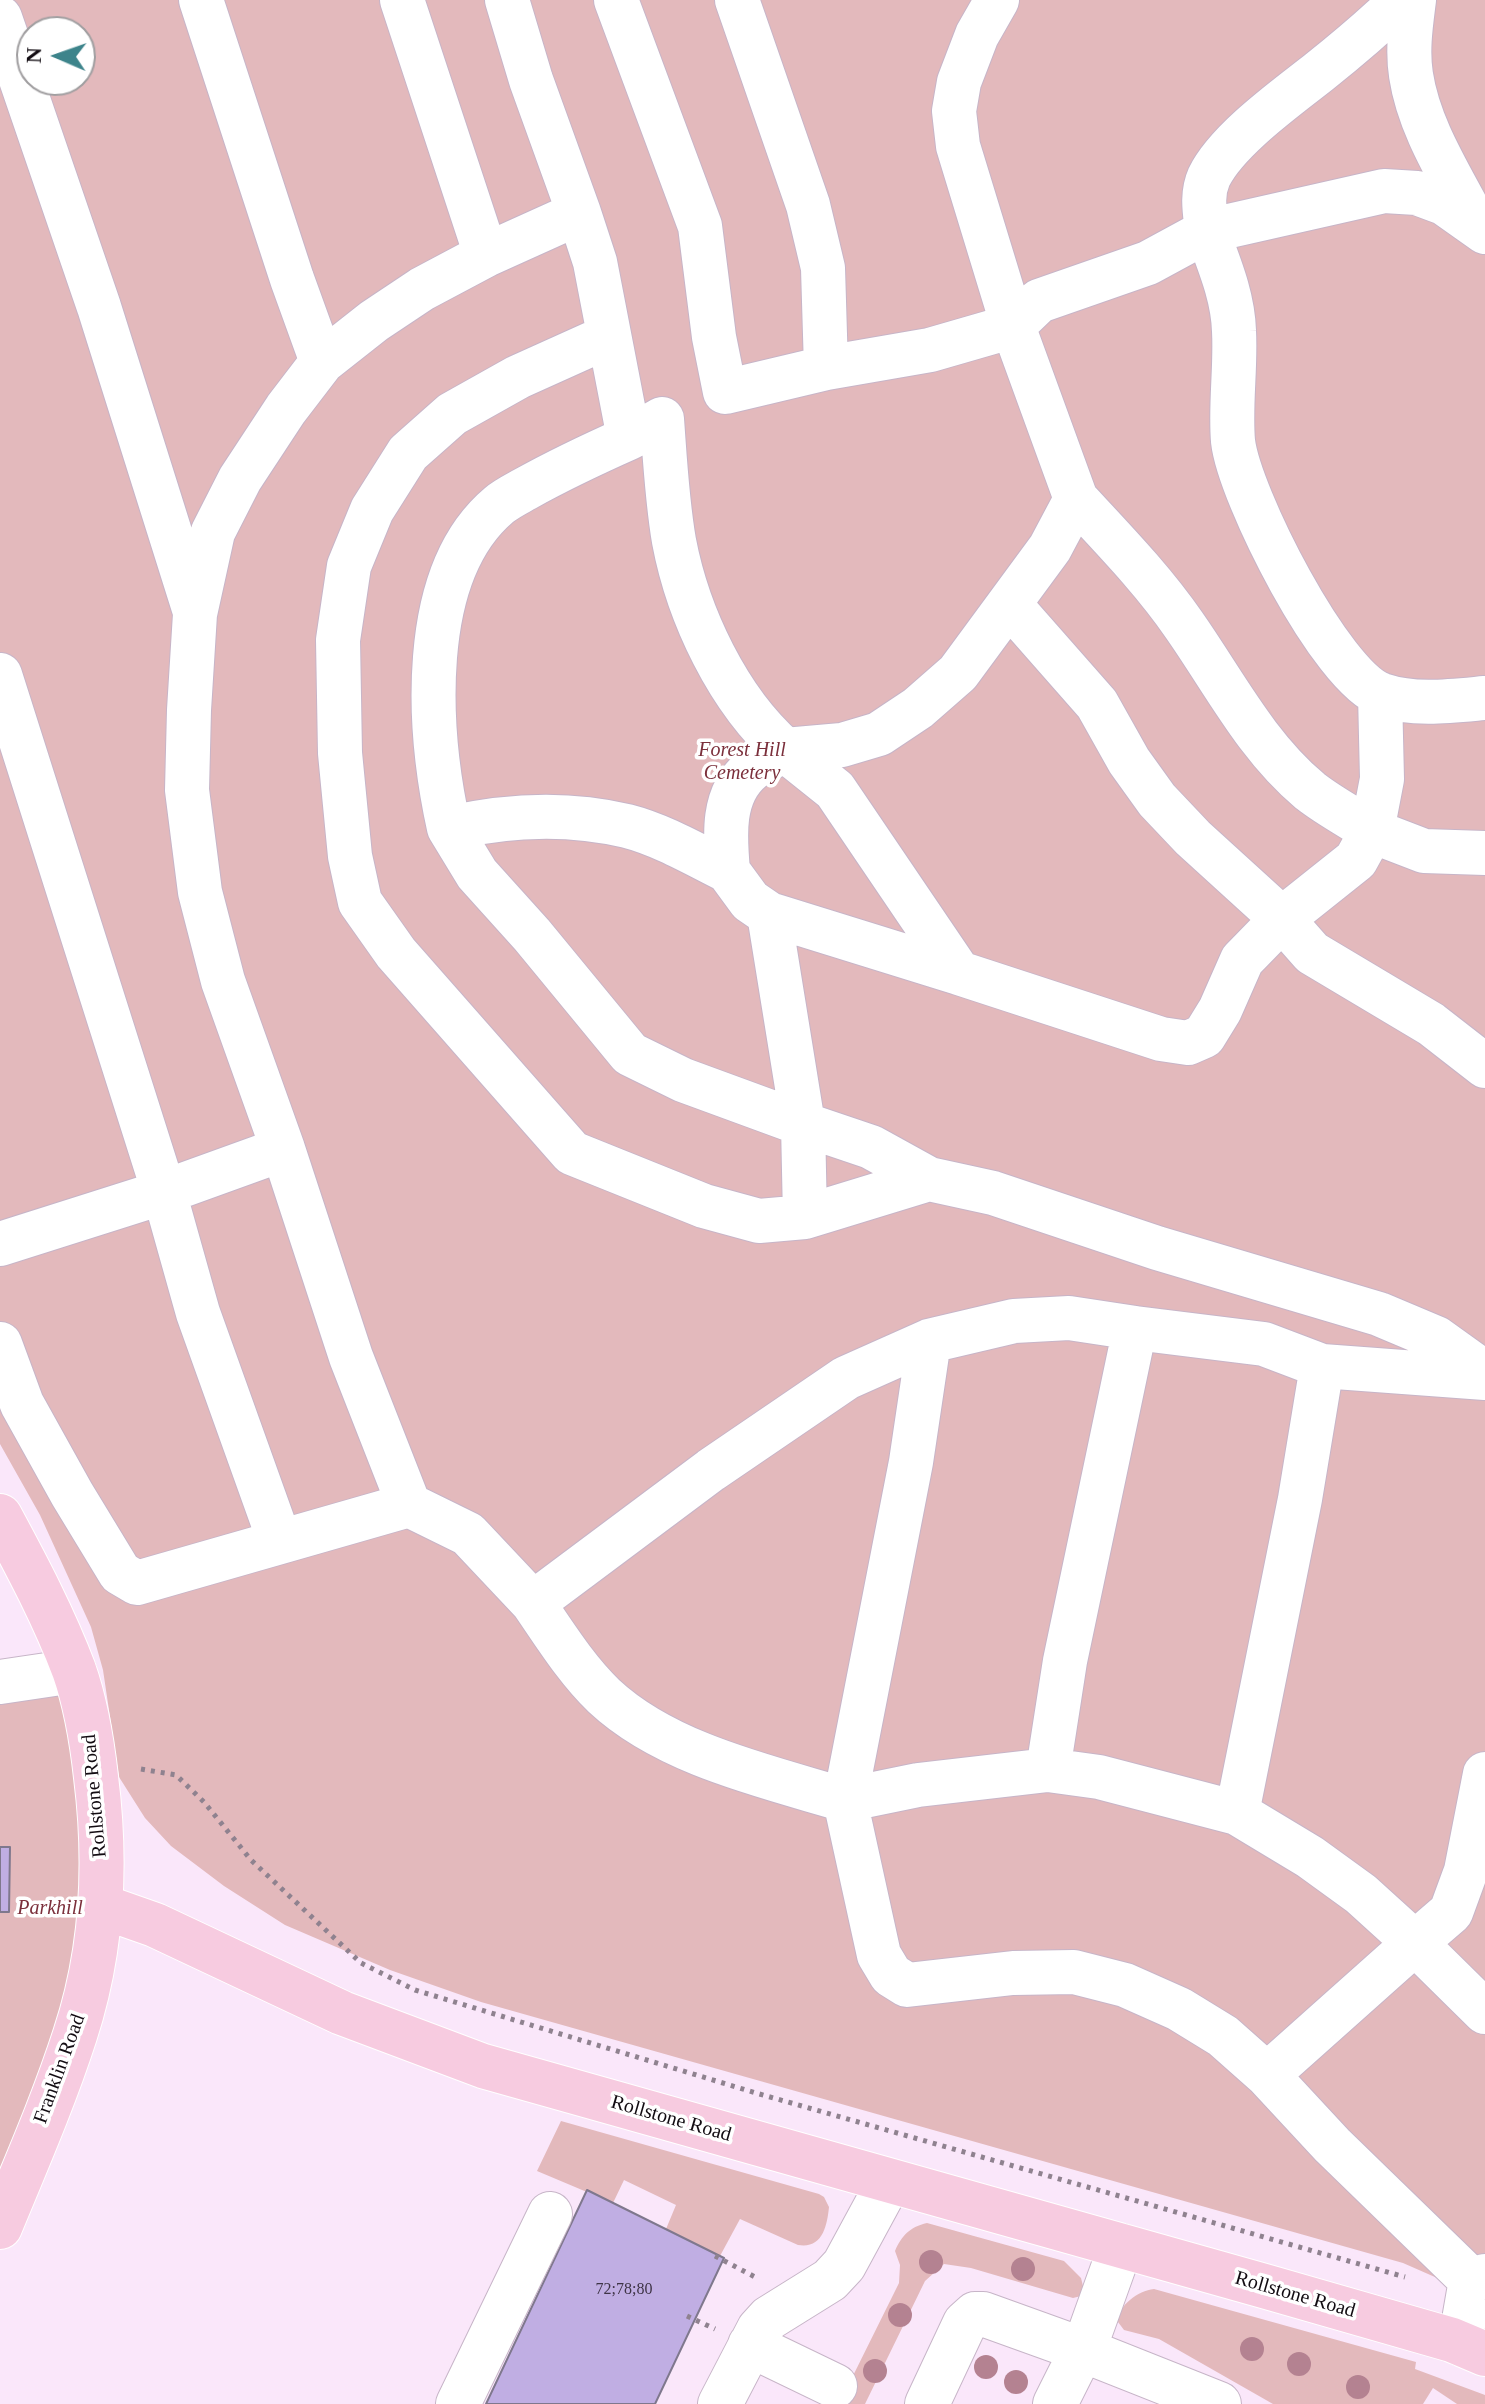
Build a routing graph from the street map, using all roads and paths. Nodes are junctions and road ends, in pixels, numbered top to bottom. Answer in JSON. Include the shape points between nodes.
{"nodes":[{"id":1,"x":201,"y":0,"type":"edge"},
{"id":2,"x":402,"y":0,"type":"edge"},
{"id":3,"x":507,"y":0,"type":"edge"},
{"id":4,"x":616,"y":0,"type":"edge"},
{"id":5,"x":737,"y":0,"type":"edge"},
{"id":6,"x":997,"y":0,"type":"edge"},
{"id":7,"x":1402,"y":0,"type":"edge"},
{"id":8,"x":1414,"y":0,"type":"edge"},
{"id":9,"x":0,"y":18,"type":"edge"},
{"id":10,"x":579,"y":213,"type":"junction"},
{"id":11,"x":1481,"y":229,"type":"edge"},
{"id":12,"x":1207,"y":231,"type":"junction"},
{"id":13,"x":486,"y":255,"type":"junction"},
{"id":14,"x":1013,"y":326,"type":"junction"},
{"id":15,"x":609,"y":336,"type":"junction"},
{"id":16,"x":322,"y":362,"type":"junction"},
{"id":17,"x":826,"y":368,"type":"junction"},
{"id":18,"x":725,"y":392,"type":"junction"},
{"id":19,"x":645,"y":428,"type":"junction"},
{"id":20,"x":1076,"y":499,"type":"junction"},
{"id":21,"x":1009,"y":604,"type":"junction"},
{"id":22,"x":195,"y":614,"type":"junction"},
{"id":23,"x":0,"y":675,"type":"edge"},
{"id":24,"x":1380,"y":694,"type":"junction"},
{"id":25,"x":1485,"y":698,"type":"edge"},
{"id":26,"x":785,"y":750,"type":"junction"},
{"id":27,"x":449,"y":828,"type":"junction"},
{"id":28,"x":1372,"y":831,"type":"junction"},
{"id":29,"x":1485,"y":853,"type":"edge"},
{"id":30,"x":728,"y":871,"type":"junction"},
{"id":31,"x":769,"y":914,"type":"junction"},
{"id":32,"x":1282,"y":919,"type":"junction"},
{"id":33,"x":959,"y":973,"type":"junction"},
{"id":34,"x":1485,"y":1066,"type":"edge"},
{"id":35,"x":803,"y":1124,"type":"junction"},
{"id":36,"x":283,"y":1149,"type":"junction"},
{"id":37,"x":929,"y":1179,"type":"junction"},
{"id":38,"x":164,"y":1192,"type":"junction"},
{"id":39,"x":805,"y":1217,"type":"junction"},
{"id":40,"x":0,"y":1244,"type":"edge"},
{"id":41,"x":1135,"y":1328,"type":"junction"},
{"id":42,"x":929,"y":1341,"type":"junction"},
{"id":43,"x":0,"y":1344,"type":"edge"},
{"id":44,"x":1322,"y":1366,"type":"junction"},
{"id":45,"x":1485,"y":1376,"type":"edge"},
{"id":46,"x":409,"y":1505,"type":"junction"},
{"id":47,"x":0,"y":1516,"type":"edge"},
{"id":48,"x":280,"y":1542,"type":"junction"},
{"id":49,"x":533,"y":1603,"type":"junction"},
{"id":50,"x":74,"y":1671,"type":"junction"},
{"id":51,"x":0,"y":1682,"type":"edge"},
{"id":52,"x":141,"y":1769,"type":"dead end"},
{"id":53,"x":1048,"y":1770,"type":"junction"},
{"id":54,"x":1485,"y":1774,"type":"edge"},
{"id":55,"x":845,"y":1800,"type":"junction"},
{"id":56,"x":1237,"y":1813,"type":"junction"},
{"id":57,"x":101,"y":1906,"type":"junction"},
{"id":58,"x":1415,"y":1943,"type":"junction"},
{"id":59,"x":1485,"y":2012,"type":"edge"},
{"id":60,"x":1267,"y":2075,"type":"junction"},
{"id":61,"x":889,"y":2182,"type":"junction"},
{"id":62,"x":550,"y":2214,"type":"dead end"},
{"id":63,"x":0,"y":2227,"type":"edge"},
{"id":64,"x":1121,"y":2246,"type":"junction"},
{"id":65,"x":1475,"y":2285,"type":"edge"},
{"id":66,"x":750,"y":2345,"type":"junction"},
{"id":67,"x":1473,"y":2348,"type":"edge"},
{"id":68,"x":1083,"y":2350,"type":"junction"},
{"id":69,"x":835,"y":2386,"type":"dead end"},
{"id":70,"x":458,"y":2404,"type":"edge"},
{"id":71,"x":720,"y":2404,"type":"edge"},
{"id":72,"x":927,"y":2404,"type":"edge"},
{"id":73,"x":1055,"y":2404,"type":"edge"},
{"id":74,"x":1219,"y":2404,"type":"edge"}],
"edges":[{"from":1,"to":16,"type":"street"},
{"from":2,"to":13,"type":"street"},
{"from":3,"to":10,"type":"street"},
{"from":4,"to":18,"type":"street","via":[[700,226]]},
{"from":5,"to":17,"type":"street","via":[[808,205],[823,268]]},
{"from":6,"to":14,"type":"street","via":[[977,35],[954,111],[958,146]]},
{"from":7,"to":12,"type":"street","via":[[1256,122],[1220,162],[1203,202]]},
{"from":8,"to":11,"type":"street","via":[[1411,75],[1424,125]]},
{"from":9,"to":22,"type":"street","via":[[99,307]]},
{"from":10,"to":13,"type":"street"},
{"from":10,"to":15,"type":"street"},
{"from":11,"to":12,"type":"street","via":[[1444,203],[1417,193],[1384,191]]},
{"from":12,"to":14,"type":"street","via":[[1148,263],[1039,301]]},
{"from":12,"to":24,"type":"street","via":[[1228,290],[1234,331],[1233,444],[1246,485],[1271,545],[1320,631],[1354,674]]},
{"from":13,"to":16,"type":"street","via":[[422,289]]},
{"from":14,"to":17,"type":"street","via":[[930,350]]},
{"from":14,"to":20,"type":"street"},
{"from":15,"to":19,"type":"street"},
{"from":15,"to":39,"type":"street","via":[[452,414],[408,453],[372,510],[349,566],[338,640],[340,753],[360,902],[396,953],[572,1153],[718,1210],[759,1221]]},
{"from":16,"to":22,"type":"street","via":[[240,479],[213,532]]},
{"from":17,"to":18,"type":"street"},
{"from":18,"to":19,"type":"street"},
{"from":19,"to":26,"type":"street","via":[[698,622],[730,684]]},
{"from":19,"to":27,"type":"street","via":[[500,504],[471,535],[441,613],[435,665],[435,740]]},
{"from":20,"to":21,"type":"street","via":[[1050,548]]},
{"from":20,"to":28,"type":"street","via":[[1183,623],[1272,753],[1311,792]]},
{"from":21,"to":26,"type":"street","via":[[958,673],[879,734],[842,745]]},
{"from":21,"to":32,"type":"street","via":[[1097,704],[1157,800]]},
{"from":22,"to":36,"type":"street","via":[[187,790],[200,892],[223,981]]},
{"from":23,"to":38,"type":"street"},
{"from":24,"to":25,"type":"street","via":[[1446,702]]},
{"from":24,"to":28,"type":"street","via":[[1382,779]]},
{"from":26,"to":30,"type":"street","via":[[750,770],[732,796],[724,833]]},
{"from":26,"to":33,"type":"street","via":[[835,790]]},
{"from":27,"to":30,"type":"street","via":[[522,817],[584,819],[629,826]]},
{"from":27,"to":35,"type":"street","via":[[477,874],[630,1054],[683,1080]]},
{"from":28,"to":29,"type":"street","via":[[1424,851]]},
{"from":28,"to":32,"type":"street","via":[[1356,860]]},
{"from":30,"to":31,"type":"street","via":[[750,901]]},
{"from":31,"to":33,"type":"street"},
{"from":31,"to":35,"type":"street"},
{"from":32,"to":33,"type":"street","via":[[1242,960],[1204,1036],[1188,1043],[1161,1039]]},
{"from":32,"to":34,"type":"street","via":[[1312,953],[1431,1024]]},
{"from":35,"to":37,"type":"street","via":[[871,1147]]},
{"from":35,"to":39,"type":"street"},
{"from":36,"to":38,"type":"street"},
{"from":36,"to":46,"type":"street","via":[[351,1357]]},
{"from":37,"to":39,"type":"street"},
{"from":37,"to":45,"type":"street","via":[[993,1193],[1379,1314],[1436,1338]]},
{"from":38,"to":40,"type":"street"},
{"from":38,"to":48,"type":"street","via":[[198,1313]]},
{"from":41,"to":42,"type":"street","via":[[1069,1318],[1014,1321]]},
{"from":41,"to":44,"type":"street","via":[[1264,1344]]},
{"from":41,"to":53,"type":"street","via":[[1065,1661]]},
{"from":42,"to":49,"type":"street","via":[[846,1378],[711,1470]]},
{"from":42,"to":55,"type":"street","via":[[911,1462]]},
{"from":43,"to":48,"type":"street","via":[[22,1404],[120,1573],[137,1583]]},
{"from":44,"to":45,"type":"street"},
{"from":44,"to":56,"type":"street"},
{"from":46,"to":48,"type":"street"},
{"from":46,"to":49,"type":"street","via":[[468,1534]]},
{"from":47,"to":50,"type":"main road","name":"Rollstone Road"},
{"from":49,"to":55,"type":"street","via":[[605,1697],[658,1735],[747,1771]]},
{"from":50,"to":51,"type":"street"},
{"from":50,"to":57,"type":"main road","name":"Rollstone Road","via":[[87,1717],[103,1831]]},
{"from":52,"to":65,"type":"path","via":[[176,1775],[251,1860],[361,1963],[415,1990],[756,2093],[1307,2247]]},
{"from":53,"to":55,"type":"street","via":[[918,1785]]},
{"from":53,"to":56,"type":"street","via":[[1099,1777]]},
{"from":54,"to":58,"type":"street","via":[[1466,1871],[1451,1912]]},
{"from":55,"to":60,"type":"street","via":[[879,1955],[891,1975],[907,1985],[1074,1972],[1125,1985],[1223,2036]]},
{"from":56,"to":58,"type":"street","via":[[1348,1884]]},
{"from":57,"to":61,"type":"main road","name":"Rollstone Road","via":[[155,1925],[342,2013],[483,2066]]},
{"from":57,"to":63,"type":"main road","name":"Franklin Road","via":[[97,1950],[76,2033]]},
{"from":58,"to":59,"type":"street"},
{"from":58,"to":60,"type":"street"},
{"from":60,"to":65,"type":"street"},
{"from":61,"to":64,"type":"main road","name":"Rollstone Road"},
{"from":61,"to":66,"type":"street","via":[[844,2265],[830,2280],[769,2318]]},
{"from":62,"to":70,"type":"street"},
{"from":64,"to":67,"type":"main road","name":"Rollstone Road"},
{"from":64,"to":68,"type":"street"},
{"from":65,"to":67,"type":"street"},
{"from":66,"to":69,"type":"street"},
{"from":66,"to":71,"type":"street"},
{"from":68,"to":72,"type":"street","via":[[975,2314],[965,2323]]},
{"from":68,"to":73,"type":"street"},
{"from":68,"to":74,"type":"street"}]}
